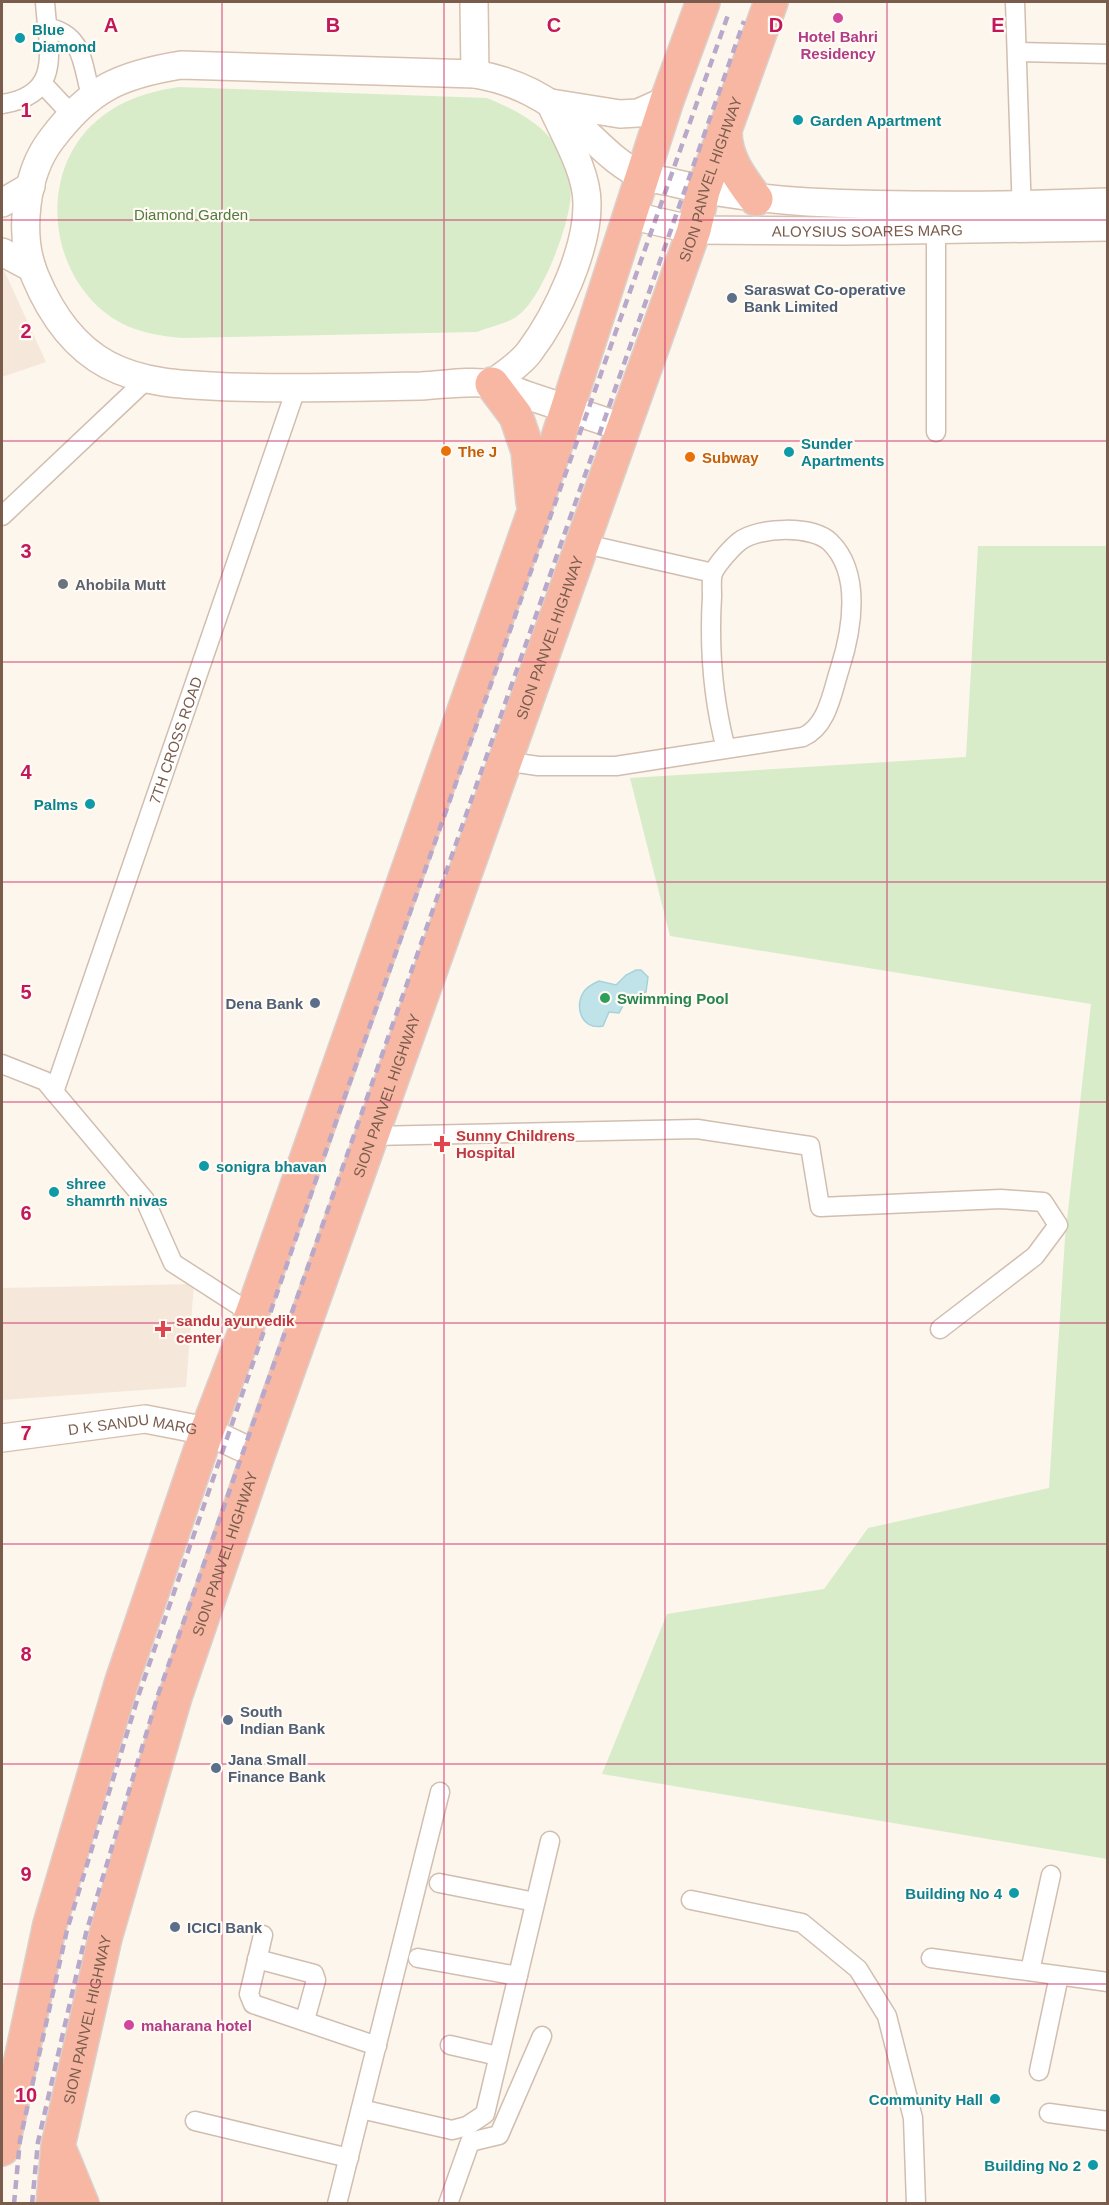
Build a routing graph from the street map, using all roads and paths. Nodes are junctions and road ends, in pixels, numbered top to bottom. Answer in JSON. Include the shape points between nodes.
{"nodes":[{"id":1,"x":45,"y":2,"type":"edge"},
{"id":2,"x":474,"y":2,"type":"edge"},
{"id":3,"x":703,"y":2,"type":"edge"},
{"id":4,"x":771,"y":2,"type":"edge"},
{"id":5,"x":1015,"y":2,"type":"edge"},
{"id":6,"x":46,"y":27,"type":"junction"},
{"id":7,"x":1018,"y":52,"type":"junction"},
{"id":8,"x":1107,"y":54,"type":"edge"},
{"id":9,"x":475,"y":75,"type":"junction"},
{"id":10,"x":42,"y":83,"type":"junction"},
{"id":11,"x":92,"y":96,"type":"junction"},
{"id":12,"x":667,"y":100,"type":"junction"},
{"id":13,"x":550,"y":103,"type":"junction"},
{"id":14,"x":2,"y":104,"type":"edge"},
{"id":15,"x":71,"y":114,"type":"junction"},
{"id":16,"x":725,"y":129,"type":"junction"},
{"id":17,"x":642,"y":176,"type":"junction"},
{"id":18,"x":31,"y":186,"type":"junction"},
{"id":19,"x":703,"y":191,"type":"junction"},
{"id":20,"x":756,"y":199,"type":"junction"},
{"id":21,"x":794,"y":201,"type":"junction"},
{"id":22,"x":1107,"y":202,"type":"edge"},
{"id":23,"x":2,"y":203,"type":"edge"},
{"id":24,"x":845,"y":204,"type":"junction"},
{"id":25,"x":629,"y":215,"type":"junction"},
{"id":26,"x":936,"y":217,"type":"junction"},
{"id":27,"x":1022,"y":217,"type":"junction"},
{"id":28,"x":1107,"y":227,"type":"edge"},
{"id":29,"x":694,"y":230,"type":"junction"},
{"id":30,"x":792,"y":230,"type":"junction"},
{"id":31,"x":845,"y":231,"type":"junction"},
{"id":32,"x":2,"y":252,"type":"edge"},
{"id":33,"x":32,"y":268,"type":"junction"},
{"id":34,"x":146,"y":380,"type":"junction"},
{"id":35,"x":492,"y":384,"type":"junction"},
{"id":36,"x":296,"y":389,"type":"junction"},
{"id":37,"x":568,"y":409,"type":"junction"},
{"id":38,"x":622,"y":427,"type":"junction"},
{"id":39,"x":936,"y":432,"type":"dead end"},
{"id":40,"x":534,"y":513,"type":"junction"},
{"id":41,"x":2,"y":516,"type":"edge"},
{"id":42,"x":581,"y":543,"type":"junction"},
{"id":43,"x":713,"y":573,"type":"junction"},
{"id":44,"x":726,"y":749,"type":"junction"},
{"id":45,"x":504,"y":761,"type":"junction"},
{"id":46,"x":2,"y":1064,"type":"edge"},
{"id":47,"x":54,"y":1092,"type":"junction"},
{"id":48,"x":372,"y":1136,"type":"junction"},
{"id":49,"x":252,"y":1314,"type":"junction"},
{"id":50,"x":940,"y":1329,"type":"dead end"},
{"id":51,"x":207,"y":1431,"type":"junction"},
{"id":52,"x":2,"y":1438,"type":"edge"},
{"id":53,"x":258,"y":1455,"type":"junction"},
{"id":54,"x":440,"y":1792,"type":"dead end"},
{"id":55,"x":550,"y":1841,"type":"dead end"},
{"id":56,"x":1052,"y":1875,"type":"dead end"},
{"id":57,"x":439,"y":1883,"type":"dead end"},
{"id":58,"x":691,"y":1900,"type":"dead end"},
{"id":59,"x":535,"y":1902,"type":"junction"},
{"id":60,"x":263,"y":1935,"type":"dead end"},
{"id":61,"x":418,"y":1958,"type":"dead end"},
{"id":62,"x":931,"y":1958,"type":"dead end"},
{"id":63,"x":256,"y":1959,"type":"junction"},
{"id":64,"x":1030,"y":1971,"type":"junction"},
{"id":65,"x":518,"y":1976,"type":"junction"},
{"id":66,"x":1059,"y":1976,"type":"junction"},
{"id":67,"x":1107,"y":1982,"type":"edge"},
{"id":68,"x":305,"y":2020,"type":"junction"},
{"id":69,"x":542,"y":2036,"type":"dead end"},
{"id":70,"x":450,"y":2045,"type":"dead end"},
{"id":71,"x":377,"y":2046,"type":"junction"},
{"id":72,"x":498,"y":2056,"type":"junction"},
{"id":73,"x":1039,"y":2071,"type":"dead end"},
{"id":74,"x":361,"y":2109,"type":"junction"},
{"id":75,"x":1049,"y":2113,"type":"dead end"},
{"id":76,"x":195,"y":2121,"type":"dead end"},
{"id":77,"x":1107,"y":2121,"type":"edge"},
{"id":78,"x":58,"y":2146,"type":"junction"},
{"id":79,"x":2,"y":2149,"type":"edge"},
{"id":80,"x":349,"y":2158,"type":"junction"},
{"id":81,"x":52,"y":2204,"type":"edge"},
{"id":82,"x":82,"y":2204,"type":"edge"},
{"id":83,"x":337,"y":2204,"type":"edge"},
{"id":84,"x":448,"y":2204,"type":"edge"},
{"id":85,"x":916,"y":2204,"type":"edge"}],
"edges":[{"from":1,"to":6,"type":"street"},
{"from":2,"to":9,"type":"main road"},
{"from":3,"to":12,"type":"highway"},
{"from":4,"to":16,"type":"highway","name":"SION PANVEL HIGHWAY"},
{"from":5,"to":7,"type":"street"},
{"from":6,"to":10,"type":"street","via":[[49,66]]},
{"from":6,"to":11,"type":"street","via":[[67,32],[75,42]]},
{"from":7,"to":8,"type":"street"},
{"from":7,"to":27,"type":"street"},
{"from":9,"to":11,"type":"main road","via":[[181,65],[142,71]]},
{"from":9,"to":13,"type":"main road","via":[[533,91]]},
{"from":10,"to":14,"type":"street","via":[[29,97]]},
{"from":10,"to":15,"type":"street"},
{"from":11,"to":15,"type":"main road"},
{"from":12,"to":13,"type":"main road","via":[[638,113],[620,114]]},
{"from":12,"to":17,"type":"highway"},
{"from":13,"to":17,"type":"main road"},
{"from":13,"to":35,"type":"main road","via":[[576,158],[587,203],[580,247],[557,308],[529,353]]},
{"from":15,"to":18,"type":"main road","via":[[46,147]]},
{"from":16,"to":19,"type":"highway","name":"SION PANVEL HIGHWAY"},
{"from":16,"to":20,"type":"highway","via":[[735,172]]},
{"from":17,"to":19,"type":"main road","name":"ALOYSIUS SOARES MARG"},
{"from":17,"to":25,"type":"highway"},
{"from":18,"to":23,"type":"main road"},
{"from":18,"to":33,"type":"main road","via":[[26,227]]},
{"from":19,"to":20,"type":"main road","name":"ALOYSIUS SOARES MARG"},
{"from":19,"to":29,"type":"highway","name":"SION PANVEL HIGHWAY"},
{"from":20,"to":21,"type":"main road","name":"ALOYSIUS SOARES MARG"},
{"from":21,"to":24,"type":"main road","name":"ALOYSIUS SOARES MARG"},
{"from":21,"to":30,"type":"main road"},
{"from":22,"to":27,"type":"main road","name":"ALOYSIUS SOARES MARG"},
{"from":24,"to":26,"type":"main road","name":"ALOYSIUS SOARES MARG"},
{"from":24,"to":31,"type":"main road"},
{"from":25,"to":29,"type":"main road","name":"ALOYSIUS SOARES MARG"},
{"from":25,"to":37,"type":"highway"},
{"from":26,"to":27,"type":"main road","name":"ALOYSIUS SOARES MARG"},
{"from":26,"to":31,"type":"main road","name":"ALOYSIUS SOARES MARG"},
{"from":26,"to":39,"type":"street"},
{"from":27,"to":28,"type":"main road","name":"ALOYSIUS SOARES MARG"},
{"from":29,"to":30,"type":"main road","name":"ALOYSIUS SOARES MARG"},
{"from":29,"to":38,"type":"highway","name":"SION PANVEL HIGHWAY"},
{"from":30,"to":31,"type":"main road","name":"ALOYSIUS SOARES MARG"},
{"from":32,"to":33,"type":"main road"},
{"from":33,"to":34,"type":"main road","via":[[48,307],[74,340],[107,365]]},
{"from":34,"to":36,"type":"main road"},
{"from":34,"to":41,"type":"street"},
{"from":35,"to":36,"type":"main road"},
{"from":35,"to":37,"type":"main road"},
{"from":35,"to":40,"type":"highway","via":[[516,416],[528,451]]},
{"from":36,"to":47,"type":"street","name":"7TH CROSS ROAD"},
{"from":37,"to":38,"type":"main road"},
{"from":37,"to":40,"type":"highway"},
{"from":38,"to":42,"type":"highway","name":"SION PANVEL HIGHWAY"},
{"from":40,"to":49,"type":"highway"},
{"from":42,"to":43,"type":"street"},
{"from":42,"to":45,"type":"highway","name":"SION PANVEL HIGHWAY"},
{"from":43,"to":44,"type":"street","via":[[715,680],[718,720]]},
{"from":43,"to":44,"type":"street","via":[[740,541],[770,530],[816,532],[831,542],[843,562],[852,603],[848,642],[826,712],[815,732],[803,738]]},
{"from":44,"to":45,"type":"street","via":[[616,766],[537,766]]},
{"from":45,"to":48,"type":"highway","name":"SION PANVEL HIGHWAY"},
{"from":46,"to":47,"type":"street","via":[[45,1081]]},
{"from":47,"to":49,"type":"street","via":[[145,1200],[174,1263]]},
{"from":48,"to":50,"type":"street","via":[[697,1129],[810,1146],[820,1207],[1001,1199],[1043,1202],[1058,1226],[1035,1256]]},
{"from":48,"to":53,"type":"highway","name":"SION PANVEL HIGHWAY"},
{"from":49,"to":51,"type":"highway"},
{"from":51,"to":52,"type":"main road","name":"D K SANDU MARG","via":[[145,1419]]},
{"from":51,"to":53,"type":"main road","name":"D K SANDU MARG"},
{"from":51,"to":79,"type":"highway","via":[[122,1680],[50,1924]]},
{"from":53,"to":78,"type":"highway","name":"SION PANVEL HIGHWAY","via":[[175,1697],[105,1938]]},
{"from":54,"to":71,"type":"street"},
{"from":55,"to":59,"type":"street"},
{"from":56,"to":64,"type":"street"},
{"from":57,"to":59,"type":"street"},
{"from":58,"to":85,"type":"street","via":[[802,1923],[858,1969],[886,2016],[913,2118]]},
{"from":59,"to":65,"type":"street"},
{"from":60,"to":63,"type":"street"},
{"from":61,"to":65,"type":"street"},
{"from":62,"to":64,"type":"street"},
{"from":63,"to":68,"type":"street","via":[[249,1994],[253,2004]]},
{"from":63,"to":68,"type":"street","via":[[314,1974],[316,1980]]},
{"from":64,"to":66,"type":"street"},
{"from":65,"to":72,"type":"street"},
{"from":66,"to":67,"type":"street"},
{"from":66,"to":73,"type":"street"},
{"from":68,"to":71,"type":"street"},
{"from":69,"to":84,"type":"street","via":[[499,2135],[470,2142]]},
{"from":70,"to":72,"type":"street"},
{"from":71,"to":74,"type":"street"},
{"from":72,"to":74,"type":"street","via":[[485,2114],[467,2126],[452,2130]]},
{"from":74,"to":80,"type":"street"},
{"from":75,"to":77,"type":"street"},
{"from":76,"to":80,"type":"street"},
{"from":78,"to":81,"type":"highway","name":"SION PANVEL HIGHWAY"},
{"from":78,"to":82,"type":"highway"},
{"from":80,"to":83,"type":"street"}]}
